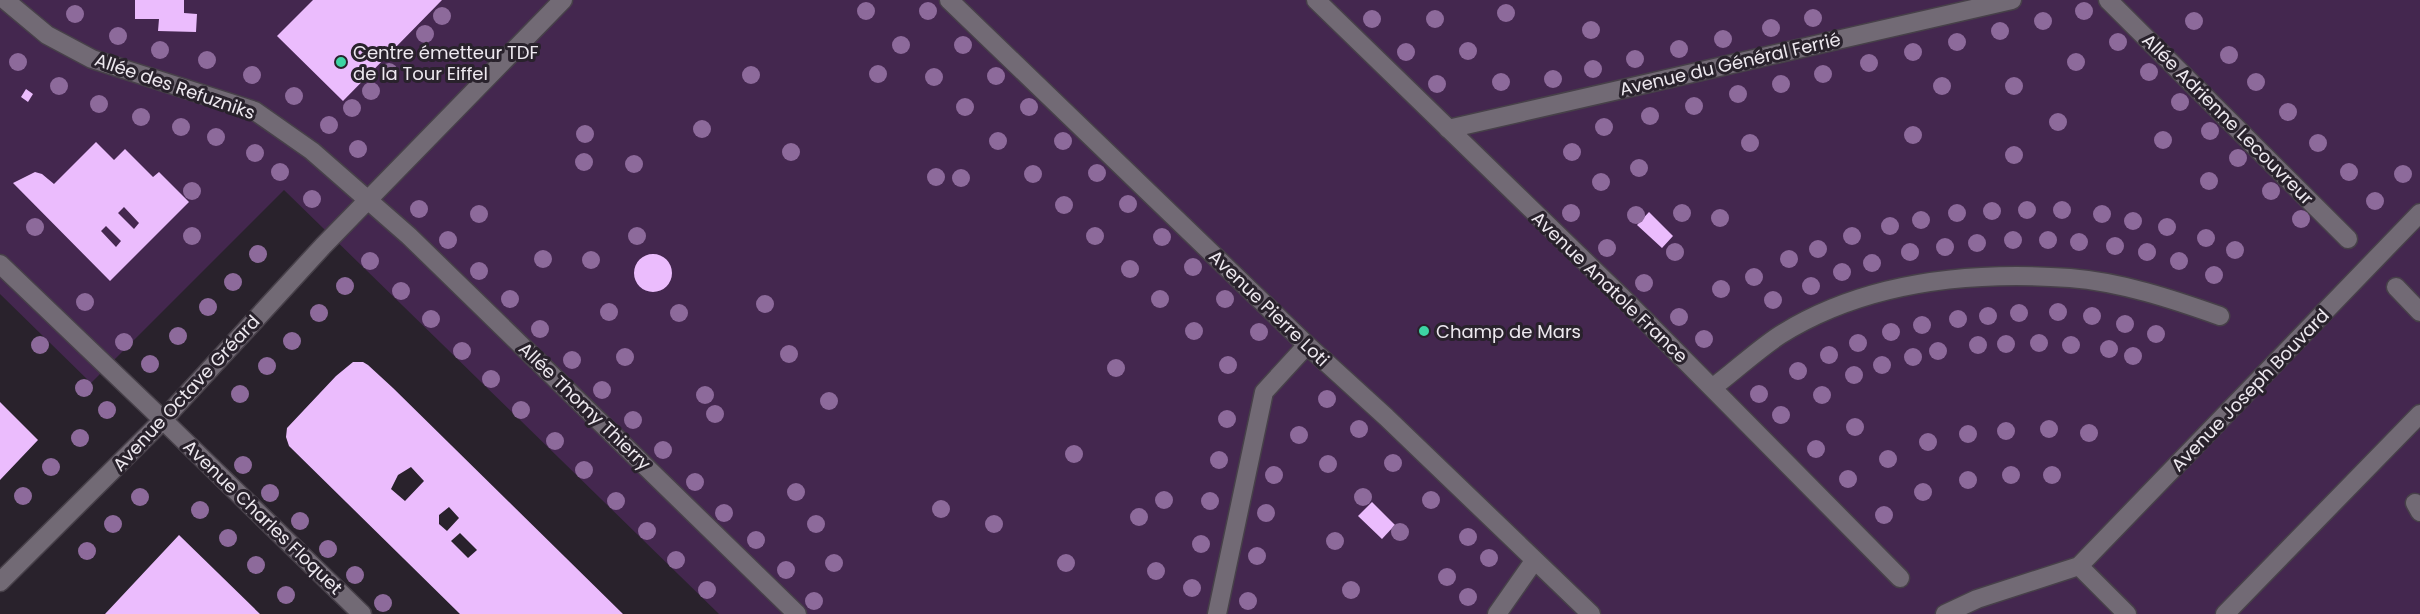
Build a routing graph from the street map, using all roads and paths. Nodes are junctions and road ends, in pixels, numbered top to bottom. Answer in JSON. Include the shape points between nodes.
{"nodes":[{"id":1,"x":5,"y":0,"type":"edge"},
{"id":2,"x":563,"y":0,"type":"edge"},
{"id":3,"x":949,"y":0,"type":"edge"},
{"id":4,"x":1316,"y":0,"type":"edge"},
{"id":5,"x":2012,"y":0,"type":"edge"},
{"id":6,"x":2108,"y":0,"type":"edge"},
{"id":7,"x":1448,"y":129,"type":"junction"},
{"id":8,"x":369,"y":201,"type":"junction"},
{"id":9,"x":2420,"y":213,"type":"edge"},
{"id":10,"x":2348,"y":239,"type":"dead end"},
{"id":11,"x":0,"y":264,"type":"edge"},
{"id":12,"x":2396,"y":287,"type":"dead end"},
{"id":13,"x":2420,"y":312,"type":"edge"},
{"id":14,"x":2220,"y":315,"type":"dead end"},
{"id":15,"x":1307,"y":345,"type":"junction"},
{"id":16,"x":1712,"y":388,"type":"junction"},
{"id":17,"x":2420,"y":414,"type":"edge"},
{"id":18,"x":163,"y":420,"type":"junction"},
{"id":19,"x":1534,"y":561,"type":"junction"},
{"id":20,"x":2079,"y":566,"type":"junction"},
{"id":21,"x":1900,"y":578,"type":"dead end"},
{"id":22,"x":0,"y":582,"type":"edge"},
{"id":23,"x":362,"y":614,"type":"edge"},
{"id":24,"x":797,"y":614,"type":"edge"},
{"id":25,"x":1217,"y":614,"type":"edge"},
{"id":26,"x":1497,"y":614,"type":"edge"},
{"id":27,"x":1591,"y":614,"type":"edge"},
{"id":28,"x":1945,"y":614,"type":"edge"},
{"id":29,"x":2127,"y":614,"type":"edge"},
{"id":30,"x":2225,"y":614,"type":"edge"}],
"edges":[{"from":1,"to":8,"type":"street","name":"Allée des Refuzniks","via":[[47,35],[92,59],[255,111],[312,151]]},
{"from":2,"to":8,"type":"street","name":"Avenue Octave Gréard"},
{"from":3,"to":15,"type":"street","name":"Avenue Pierre Loti"},
{"from":4,"to":7,"type":"street","name":"Avenue Anatole France"},
{"from":5,"to":7,"type":"street","name":"Avenue du Général Ferrié"},
{"from":6,"to":10,"type":"street","name":"Allée Adrienne Lecouvreur"},
{"from":7,"to":16,"type":"street","name":"Avenue Anatole France"},
{"from":8,"to":18,"type":"street","name":"Avenue Octave Gréard"},
{"from":8,"to":24,"type":"street","name":"Allée Thomy Thierry"},
{"from":9,"to":20,"type":"street","name":"Avenue Joseph Bouvard"},
{"from":11,"to":18,"type":"street","name":"Avenue Charles Floquet"},
{"from":12,"to":13,"type":"street"},
{"from":14,"to":16,"type":"street","via":[[2171,299],[2072,278],[1925,282],[1873,292],[1825,312],[1780,335]]},
{"from":15,"to":19,"type":"street","name":"Avenue Pierre Loti"},
{"from":15,"to":25,"type":"street","via":[[1264,392]]},
{"from":16,"to":21,"type":"street","name":"Avenue Anatole France"},
{"from":17,"to":30,"type":"street"},
{"from":18,"to":22,"type":"street","name":"Avenue Octave Gréard"},
{"from":18,"to":23,"type":"street","name":"Avenue Charles Floquet"},
{"from":19,"to":26,"type":"street"},
{"from":19,"to":27,"type":"street","name":"Avenue Pierre Loti"},
{"from":20,"to":28,"type":"street","via":[[1977,598]]},
{"from":20,"to":29,"type":"street"}]}
